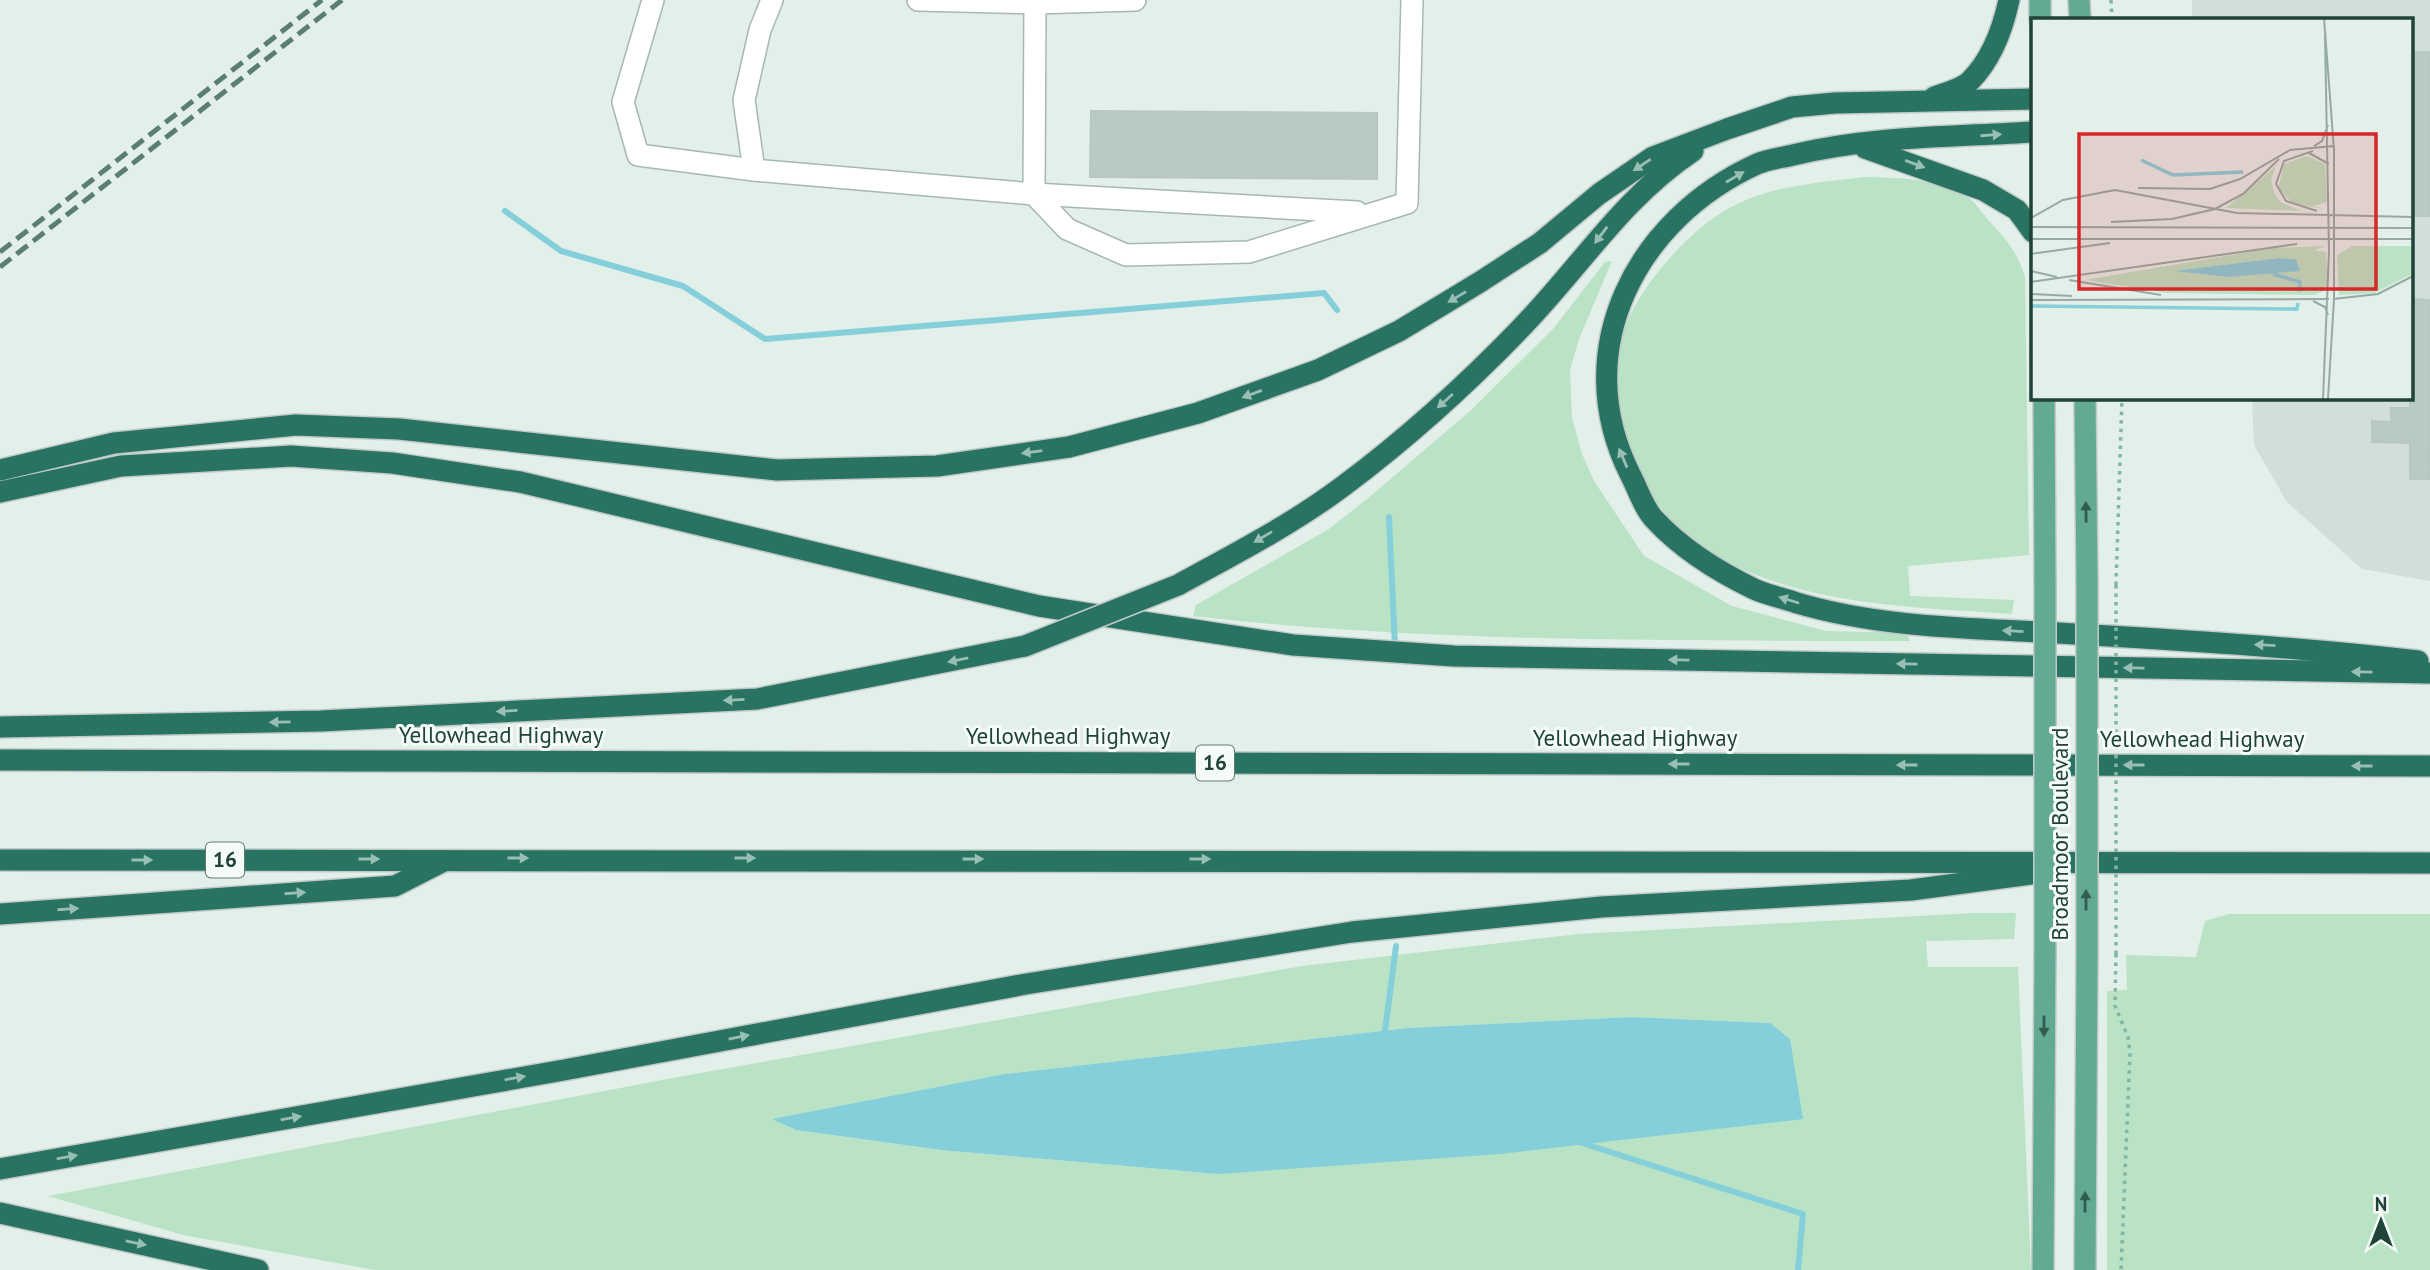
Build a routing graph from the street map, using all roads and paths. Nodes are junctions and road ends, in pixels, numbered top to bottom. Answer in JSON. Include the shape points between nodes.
{"nodes":[{"id":1,"x":653,"y":0,"type":"edge"},
{"id":2,"x":772,"y":0,"type":"edge"},
{"id":3,"x":918,"y":0,"type":"edge"},
{"id":4,"x":1135,"y":0,"type":"edge"},
{"id":5,"x":1412,"y":0,"type":"edge"},
{"id":6,"x":2009,"y":0,"type":"edge"},
{"id":7,"x":2039,"y":0,"type":"edge"},
{"id":8,"x":2079,"y":0,"type":"edge"},
{"id":9,"x":2111,"y":0,"type":"edge"},
{"id":10,"x":1035,"y":3,"type":"junction"},
{"id":11,"x":2040,"y":18,"type":"edge"},
{"id":12,"x":2080,"y":18,"type":"edge"},
{"id":13,"x":2112,"y":18,"type":"edge"},
{"id":14,"x":2031,"y":99,"type":"edge"},
{"id":15,"x":1921,"y":103,"type":"junction"},
{"id":16,"x":1727,"y":129,"type":"junction"},
{"id":17,"x":2031,"y":132,"type":"edge"},
{"id":18,"x":1850,"y":144,"type":"junction"},
{"id":19,"x":754,"y":170,"type":"junction"},
{"id":20,"x":1034,"y":194,"type":"junction"},
{"id":21,"x":1369,"y":213,"type":"junction"},
{"id":22,"x":2031,"y":229,"type":"edge"},
{"id":23,"x":2044,"y":399,"type":"edge"},
{"id":24,"x":2085,"y":399,"type":"edge"},
{"id":25,"x":2122,"y":399,"type":"edge"},
{"id":26,"x":0,"y":470,"type":"edge"},
{"id":27,"x":0,"y":492,"type":"edge"},
{"id":28,"x":2430,"y":662,"type":"edge"},
{"id":29,"x":2430,"y":673,"type":"edge"},
{"id":30,"x":0,"y":727,"type":"edge"},
{"id":31,"x":0,"y":760,"type":"edge"},
{"id":32,"x":2430,"y":766,"type":"edge"},
{"id":33,"x":449,"y":858,"type":"junction"},
{"id":34,"x":0,"y":860,"type":"edge"},
{"id":35,"x":2121,"y":862,"type":"junction"},
{"id":36,"x":2430,"y":863,"type":"edge"},
{"id":37,"x":0,"y":914,"type":"edge"},
{"id":38,"x":0,"y":1169,"type":"edge"},
{"id":39,"x":0,"y":1213,"type":"edge"},
{"id":40,"x":258,"y":1270,"type":"edge"},
{"id":41,"x":2043,"y":1270,"type":"edge"},
{"id":42,"x":2085,"y":1270,"type":"edge"},
{"id":43,"x":2121,"y":1270,"type":"edge"}],
"edges":[{"from":1,"to":19,"type":"lane","via":[[623,102],[638,155]]},
{"from":2,"to":19,"type":"lane","via":[[744,100]]},
{"from":3,"to":10,"type":"lane"},
{"from":4,"to":10,"type":"lane"},
{"from":5,"to":21,"type":"lane","via":[[1407,203]]},
{"from":6,"to":15,"type":"highway","via":[[2003,25],[1969,83]]},
{"from":7,"to":11,"type":"main road"},
{"from":8,"to":12,"type":"main road"},
{"from":9,"to":13,"type":"path"},
{"from":10,"to":20,"type":"lane"},
{"from":14,"to":15,"type":"highway"},
{"from":15,"to":16,"type":"highway","via":[[1792,107]]},
{"from":16,"to":26,"type":"highway","one_way":true,"via":[[1653,157],[1540,243],[1376,342],[1318,370],[1198,413],[1069,447],[937,466],[777,470],[399,429],[296,425],[114,443]]},
{"from":16,"to":30,"type":"highway","one_way":true,"bridge":true,"via":[[1664,170],[1614,218],[1575,270],[1521,328],[1409,433],[1340,488],[1178,585],[1025,646],[757,699],[321,721]]},
{"from":18,"to":17,"type":"highway","one_way":true},
{"from":18,"to":22,"type":"highway","one_way":true,"via":[[1983,190],[2017,209]]},
{"from":28,"to":18,"type":"highway","one_way":true,"via":[[2288,646],[1887,623],[1756,590],[1691,552],[1653,518],[1622,458],[1606,408],[1607,358],[1623,296],[1643,256],[1676,218],[1759,163]]},
{"from":19,"to":20,"type":"lane"},
{"from":20,"to":21,"type":"lane"},
{"from":20,"to":21,"type":"lane","via":[[1067,229],[1126,255],[1249,251]]},
{"from":23,"to":41,"type":"main road","name":"Broadmoor Boulevard","one_way":true,"bridge":true},
{"from":42,"to":24,"type":"main road","name":"Broadmoor Boulevard","one_way":true,"bridge":true},
{"from":25,"to":43,"type":"path","bridge":true,"via":[[2116,585],[2116,1006],[2130,1054]]},
{"from":29,"to":27,"type":"highway","one_way":true,"via":[[1454,656],[1293,645],[1039,606],[520,482],[392,463],[290,456],[121,466]]},
{"from":32,"to":31,"type":"highway","name":"Yellowhead Highway","number":"16","one_way":true},
{"from":34,"to":33,"type":"highway","number":"16","one_way":true},
{"from":33,"to":35,"type":"highway","number":"16","one_way":true},
{"from":37,"to":33,"type":"highway","one_way":true,"via":[[395,886]]},
{"from":35,"to":36,"type":"highway","number":"16"},
{"from":38,"to":35,"type":"highway","one_way":true,"via":[[1026,984],[1352,932],[1601,907],[1911,890]]},
{"from":39,"to":40,"type":"highway","one_way":true}]}
